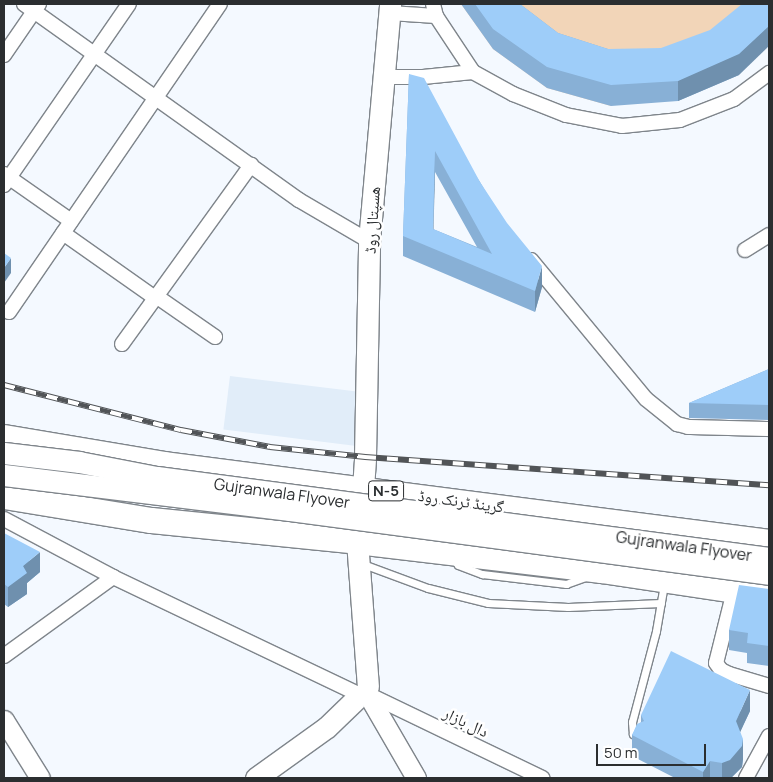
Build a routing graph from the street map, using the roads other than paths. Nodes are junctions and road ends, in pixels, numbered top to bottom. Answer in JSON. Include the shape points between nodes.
{"nodes":[{"id":1,"x":129,"y":4,"type":"edge"},
{"id":2,"x":216,"y":5,"type":"edge"},
{"id":3,"x":32,"y":6,"type":"edge"},
{"id":4,"x":388,"y":7,"type":"edge"},
{"id":5,"x":434,"y":10,"type":"edge"},
{"id":6,"x":94,"y":54,"type":"junction"},
{"id":7,"x":4,"y":55,"type":"edge"},
{"id":8,"x":473,"y":72,"type":"junction"},
{"id":9,"x":769,"y":73,"type":"edge"},
{"id":10,"x":385,"y":77,"type":"junction"},
{"id":11,"x":423,"y":77,"type":"junction"},
{"id":12,"x":430,"y":92,"type":"edge"},
{"id":13,"x":156,"y":97,"type":"junction"},
{"id":14,"x":250,"y":165,"type":"junction"},
{"id":15,"x":5,"y":179,"type":"edge"},
{"id":16,"x":67,"y":227,"type":"junction"},
{"id":17,"x":769,"y":234,"type":"edge"},
{"id":18,"x":369,"y":241,"type":"junction"},
{"id":19,"x":522,"y":248,"type":"edge"},
{"id":20,"x":745,"y":250,"type":"dead end"},
{"id":21,"x":155,"y":297,"type":"junction"},
{"id":22,"x":9,"y":312,"type":"dead end"},
{"id":23,"x":215,"y":337,"type":"dead end"},
{"id":24,"x":122,"y":344,"type":"dead end"},
{"id":25,"x":769,"y":429,"type":"edge"},
{"id":26,"x":4,"y":437,"type":"edge"},
{"id":27,"x":4,"y":453,"type":"edge"},
{"id":28,"x":163,"y":464,"type":"junction"},
{"id":29,"x":4,"y":475,"type":"edge"},
{"id":30,"x":363,"y":488,"type":"junction"},
{"id":31,"x":4,"y":496,"type":"edge"},
{"id":32,"x":4,"y":519,"type":"edge"},
{"id":33,"x":151,"y":520,"type":"junction"},
{"id":34,"x":602,"y":520,"type":"junction"},
{"id":35,"x":769,"y":542,"type":"edge"},
{"id":36,"x":359,"y":552,"type":"junction"},
{"id":37,"x":769,"y":558,"type":"edge"},
{"id":38,"x":601,"y":570,"type":"junction"},
{"id":39,"x":769,"y":574,"type":"edge"},
{"id":40,"x":113,"y":577,"type":"junction"},
{"id":41,"x":734,"y":591,"type":"junction"},
{"id":42,"x":662,"y":592,"type":"junction"},
{"id":43,"x":769,"y":595,"type":"edge"},
{"id":44,"x":4,"y":656,"type":"edge"},
{"id":45,"x":769,"y":686,"type":"edge"},
{"id":46,"x":365,"y":697,"type":"junction"},
{"id":47,"x":6,"y":731,"type":"edge"},
{"id":48,"x":769,"y":736,"type":"edge"},
{"id":49,"x":639,"y":740,"type":"edge"},
{"id":50,"x":40,"y":778,"type":"edge"},
{"id":51,"x":256,"y":778,"type":"edge"},
{"id":52,"x":276,"y":778,"type":"edge"},
{"id":53,"x":416,"y":778,"type":"edge"},
{"id":54,"x":542,"y":778,"type":"edge"},
{"id":55,"x":746,"y":778,"type":"edge"}],
"edges":[{"from":1,"to":6,"type":"street"},
{"from":2,"to":13,"type":"street"},
{"from":3,"to":6,"type":"street"},
{"from":3,"to":7,"type":"street"},
{"from":4,"to":5,"type":"street"},
{"from":4,"to":10,"type":"main road","name":"ھسپتال روڈ"},
{"from":5,"to":8,"type":"street"},
{"from":6,"to":13,"type":"street"},
{"from":6,"to":15,"type":"street"},
{"from":8,"to":9,"type":"street","via":[[513,94],[566,115],[622,126],[680,120],[734,99]]},
{"from":8,"to":11,"type":"street"},
{"from":10,"to":11,"type":"street"},
{"from":10,"to":18,"type":"main road","name":"ھسپتال روڈ"},
{"from":11,"to":12,"type":"street"},
{"from":13,"to":14,"type":"street"},
{"from":13,"to":16,"type":"street"},
{"from":14,"to":18,"type":"street","via":[[299,200]]},
{"from":14,"to":21,"type":"street"},
{"from":15,"to":16,"type":"street"},
{"from":16,"to":21,"type":"street"},
{"from":16,"to":22,"type":"street"},
{"from":17,"to":20,"type":"street"},
{"from":18,"to":30,"type":"main road","name":"ھسپتال روڈ"},
{"from":19,"to":25,"type":"street","via":[[646,399],[665,416],[688,427]]},
{"from":21,"to":23,"type":"street"},
{"from":21,"to":24,"type":"street"},
{"from":26,"to":28,"type":"highway","name":"گرینڈ ٹرنک روڈ","number":"N-5"},
{"from":27,"to":37,"type":"main road","name":"Gujranwala Flyover","bridge":true,"via":[[79,462],[157,477]]},
{"from":28,"to":30,"type":"highway","name":"گرینڈ ٹرنک روڈ","number":"N-5"},
{"from":28,"to":33,"type":"highway"},
{"from":29,"to":39,"type":"main road","name":"Gujranwala Flyover","bridge":true},
{"from":30,"to":34,"type":"highway","name":"گرینڈ ٹرنک روڈ","number":"N-5"},
{"from":31,"to":33,"type":"highway"},
{"from":32,"to":40,"type":"street","name":"دال بازار"},
{"from":33,"to":36,"type":"highway"},
{"from":34,"to":35,"type":"highway","name":"گرینڈ ٹرنک روڈ","number":"N-5"},
{"from":34,"to":38,"type":"highway"},
{"from":36,"to":38,"type":"highway","via":[[448,553]]},
{"from":36,"to":42,"type":"lane","via":[[428,588],[488,603],[568,607]]},
{"from":36,"to":46,"type":"main road"},
{"from":38,"to":42,"type":"highway"},
{"from":40,"to":44,"type":"street"},
{"from":40,"to":46,"type":"street","name":"دال بازار"},
{"from":41,"to":42,"type":"highway"},
{"from":41,"to":43,"type":"highway"},
{"from":41,"to":45,"type":"street","via":[[716,663],[729,674]]},
{"from":42,"to":49,"type":"lane","via":[[656,631],[632,722]]},
{"from":46,"to":51,"type":"main road"},
{"from":46,"to":52,"type":"main road","via":[[317,748]]},
{"from":46,"to":53,"type":"street"},
{"from":46,"to":54,"type":"street","name":"دال بازار"},
{"from":47,"to":50,"type":"street"},
{"from":48,"to":55,"type":"street"}]}
